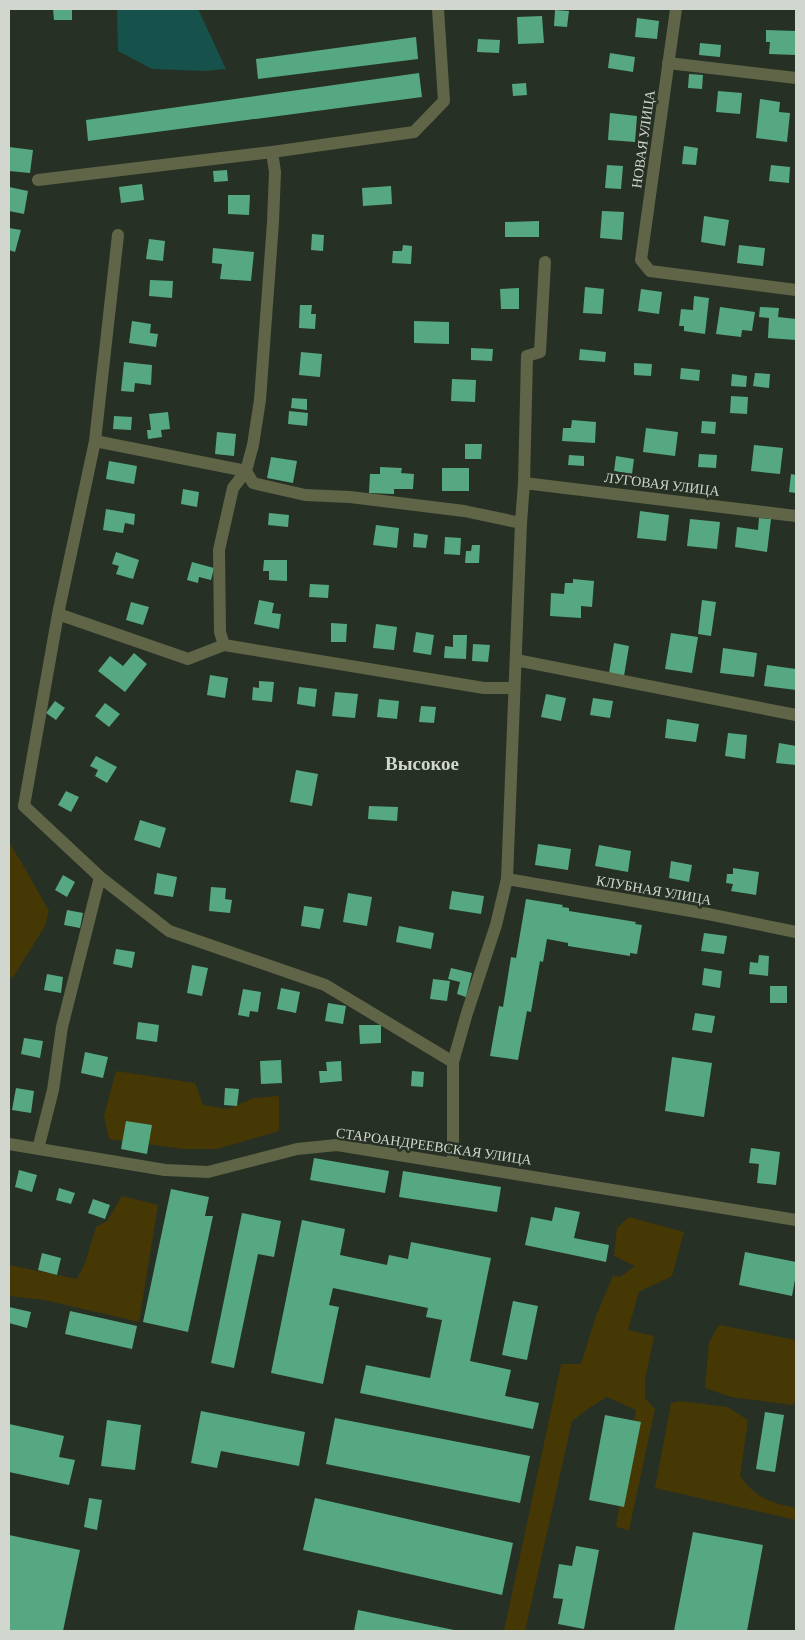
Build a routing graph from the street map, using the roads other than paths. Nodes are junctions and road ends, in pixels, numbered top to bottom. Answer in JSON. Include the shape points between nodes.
{"nodes":[{"id":1,"x":438,"y":9,"type":"edge"},
{"id":2,"x":676,"y":9,"type":"edge"},
{"id":3,"x":668,"y":63,"type":"junction"},
{"id":4,"x":796,"y":78,"type":"edge"},
{"id":5,"x":272,"y":152,"type":"junction"},
{"id":6,"x":38,"y":180,"type":"dead end"},
{"id":7,"x":118,"y":235,"type":"dead end"},
{"id":8,"x":545,"y":262,"type":"dead end"},
{"id":9,"x":796,"y":290,"type":"edge"},
{"id":10,"x":95,"y":442,"type":"junction"},
{"id":11,"x":246,"y":471,"type":"junction"},
{"id":12,"x":524,"y":483,"type":"junction"},
{"id":13,"x":796,"y":516,"type":"edge"},
{"id":14,"x":521,"y":524,"type":"junction"},
{"id":15,"x":58,"y":614,"type":"junction"},
{"id":16,"x":224,"y":645,"type":"junction"},
{"id":17,"x":516,"y":660,"type":"junction"},
{"id":18,"x":514,"y":688,"type":"junction"},
{"id":19,"x":796,"y":715,"type":"edge"},
{"id":20,"x":100,"y":877,"type":"junction"},
{"id":21,"x":507,"y":879,"type":"junction"},
{"id":22,"x":796,"y":932,"type":"edge"},
{"id":23,"x":453,"y":1062,"type":"junction"},
{"id":24,"x":9,"y":1144,"type":"edge"},
{"id":25,"x":38,"y":1149,"type":"junction"},
{"id":26,"x":453,"y":1163,"type":"junction"},
{"id":27,"x":796,"y":1220,"type":"edge"}],
"edges":[{"from":1,"to":5,"type":"street","via":[[444,101],[414,132]]},
{"from":2,"to":3,"type":"street","name":"НОВАЯ УЛИЦА"},
{"from":3,"to":4,"type":"street"},
{"from":3,"to":9,"type":"street","name":"НОВАЯ УЛИЦА","via":[[641,260],[650,271]]},
{"from":5,"to":6,"type":"street"},
{"from":5,"to":11,"type":"street","via":[[275,172],[273,222],[260,400]]},
{"from":7,"to":10,"type":"street"},
{"from":8,"to":12,"type":"street","via":[[540,352],[527,356]]},
{"from":10,"to":11,"type":"street"},
{"from":10,"to":15,"type":"street"},
{"from":11,"to":14,"type":"street","via":[[253,483],[305,495],[464,510]]},
{"from":11,"to":16,"type":"street","via":[[233,488],[219,550],[220,632]]},
{"from":12,"to":13,"type":"street","name":"ЛУГОВАЯ УЛИЦА"},
{"from":12,"to":14,"type":"street"},
{"from":14,"to":17,"type":"street"},
{"from":15,"to":16,"type":"street","via":[[188,659]]},
{"from":15,"to":20,"type":"street","via":[[24,806]]},
{"from":16,"to":18,"type":"street","via":[[484,688]]},
{"from":17,"to":18,"type":"street"},
{"from":17,"to":19,"type":"street"},
{"from":18,"to":21,"type":"street"},
{"from":20,"to":23,"type":"street","via":[[168,931],[325,985]]},
{"from":20,"to":25,"type":"street","via":[[62,1027],[53,1090]]},
{"from":21,"to":22,"type":"street","name":"КЛУБНАЯ УЛИЦА"},
{"from":21,"to":23,"type":"street"},
{"from":23,"to":26,"type":"street"},
{"from":24,"to":25,"type":"street","name":"СТАРОАНДРЕЕВСКАЯ УЛИЦА"},
{"from":25,"to":26,"type":"street","name":"СТАРОАНДРЕЕВСКАЯ УЛИЦА","via":[[165,1170],[208,1172],[297,1149],[337,1145]]},
{"from":26,"to":27,"type":"street","name":"СТАРОАНДРЕЕВСКАЯ УЛИЦА"}]}
